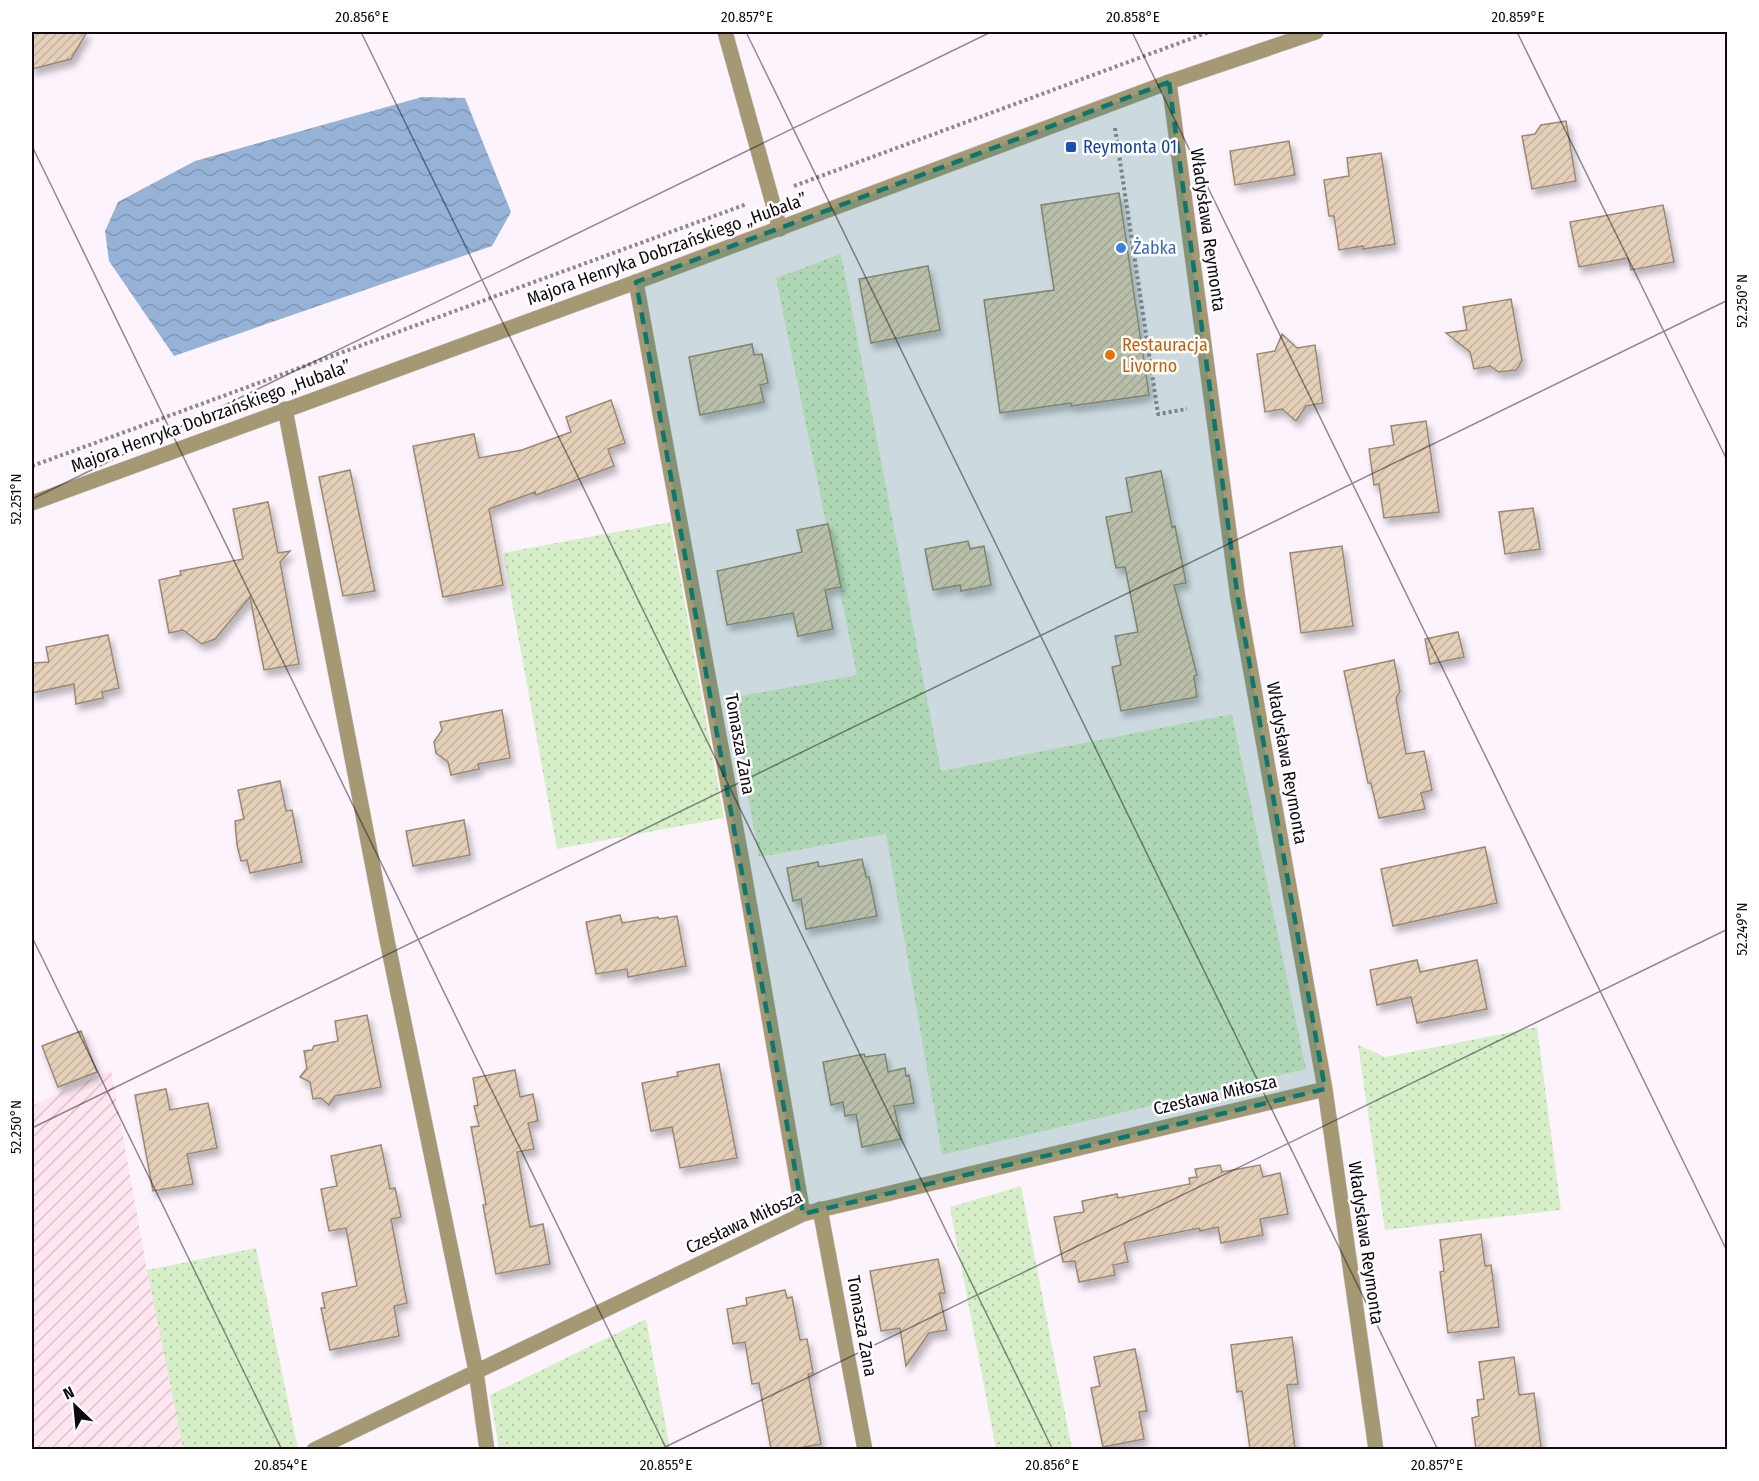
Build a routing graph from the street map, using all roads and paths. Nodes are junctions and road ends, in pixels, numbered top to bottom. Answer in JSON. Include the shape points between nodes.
{"nodes":[{"id":1,"x":725,"y":32,"type":"edge"},
{"id":2,"x":1209,"y":32,"type":"edge"},
{"id":3,"x":1316,"y":32,"type":"edge"},
{"id":4,"x":1169,"y":82,"type":"junction"},
{"id":5,"x":1104,"y":130,"type":"dead end"},
{"id":6,"x":819,"y":177,"type":"junction"},
{"id":7,"x":771,"y":195,"type":"junction"},
{"id":8,"x":832,"y":208,"type":"junction"},
{"id":9,"x":780,"y":229,"type":"junction"},
{"id":10,"x":636,"y":282,"type":"junction"},
{"id":11,"x":1193,"y":408,"type":"dead end"},
{"id":12,"x":285,"y":409,"type":"junction"},
{"id":13,"x":32,"y":466,"type":"edge"},
{"id":14,"x":32,"y":503,"type":"edge"},
{"id":15,"x":1324,"y":1089,"type":"junction"},
{"id":16,"x":820,"y":1209,"type":"junction"},
{"id":17,"x":803,"y":1214,"type":"junction"},
{"id":18,"x":476,"y":1371,"type":"junction"},
{"id":19,"x":314,"y":1449,"type":"edge"},
{"id":20,"x":487,"y":1449,"type":"edge"},
{"id":21,"x":865,"y":1449,"type":"edge"},
{"id":22,"x":1376,"y":1449,"type":"edge"}],
"edges":[{"from":1,"to":7,"type":"street"},
{"from":2,"to":6,"type":"path"},
{"from":3,"to":4,"type":"street","name":"Majora Henryka Dobrzańskiego „Hubala”"},
{"from":4,"to":8,"type":"street","name":"Majora Henryka Dobrzańskiego „Hubala”"},
{"from":4,"to":15,"type":"street","name":"Władysława Reymonta","via":[[1238,599]]},
{"from":5,"to":11,"type":"path","via":[[1115,126],[1158,414]]},
{"from":6,"to":7,"type":"path"},
{"from":6,"to":8,"type":"path"},
{"from":7,"to":9,"type":"street"},
{"from":7,"to":13,"type":"path"},
{"from":8,"to":9,"type":"street","name":"Majora Henryka Dobrzańskiego „Hubala”"},
{"from":9,"to":10,"type":"street","name":"Majora Henryka Dobrzańskiego „Hubala”"},
{"from":10,"to":12,"type":"street","name":"Majora Henryka Dobrzańskiego „Hubala”"},
{"from":10,"to":17,"type":"street","name":"Tomasza Zana"},
{"from":12,"to":14,"type":"street","name":"Majora Henryka Dobrzańskiego „Hubala”"},
{"from":12,"to":18,"type":"street","via":[[387,940]]},
{"from":15,"to":16,"type":"street","name":"Czesława Miłosza"},
{"from":15,"to":22,"type":"street","name":"Władysława Reymonta"},
{"from":16,"to":17,"type":"street","name":"Czesława Miłosza"},
{"from":16,"to":21,"type":"street","name":"Tomasza Zana"},
{"from":17,"to":18,"type":"street","name":"Czesława Miłosza"},
{"from":18,"to":19,"type":"street","name":"Czesława Miłosza"},
{"from":18,"to":20,"type":"street"}]}
